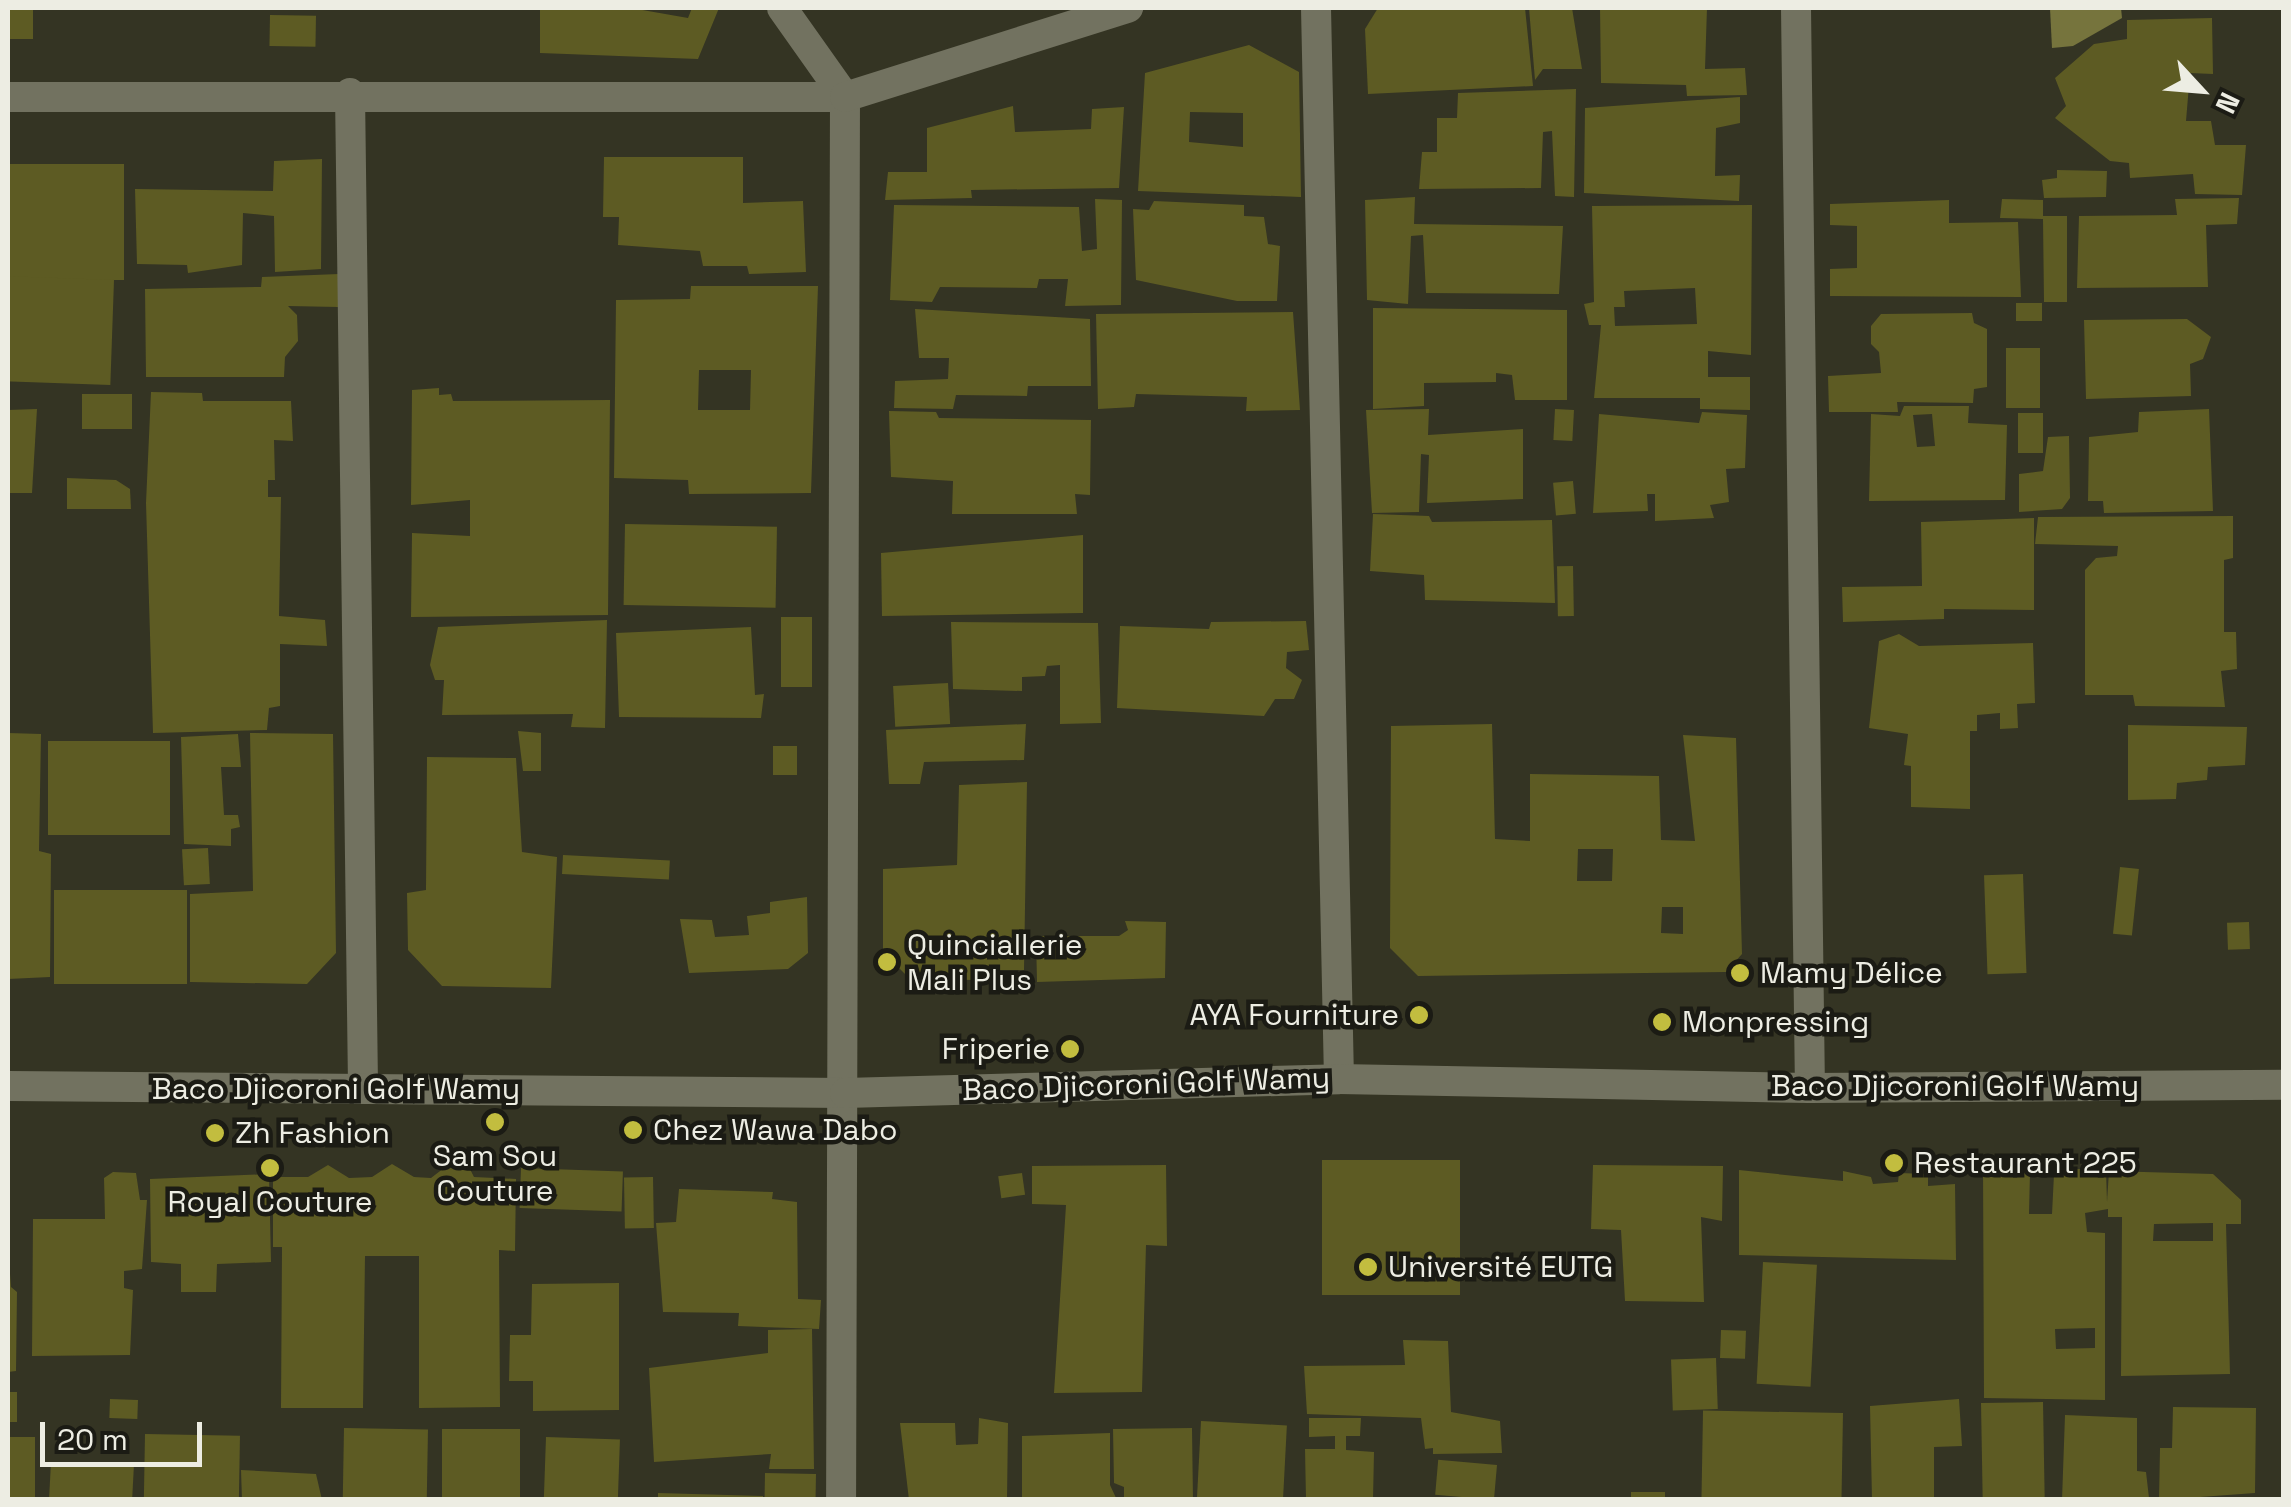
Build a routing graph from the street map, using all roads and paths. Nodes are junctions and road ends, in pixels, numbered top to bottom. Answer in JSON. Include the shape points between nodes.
{"nodes":[{"id":1,"x":782,"y":8,"type":"edge"},
{"id":2,"x":1128,"y":8,"type":"edge"},
{"id":3,"x":1316,"y":8,"type":"edge"},
{"id":4,"x":1796,"y":8,"type":"edge"},
{"id":5,"x":350,"y":93,"type":"junction"},
{"id":6,"x":8,"y":97,"type":"edge"},
{"id":7,"x":845,"y":98,"type":"junction"},
{"id":8,"x":1339,"y":1078,"type":"junction"},
{"id":9,"x":8,"y":1086,"type":"edge"},
{"id":10,"x":2284,"y":1086,"type":"edge"},
{"id":11,"x":1810,"y":1088,"type":"junction"},
{"id":12,"x":363,"y":1089,"type":"junction"},
{"id":13,"x":845,"y":1093,"type":"junction"},
{"id":14,"x":841,"y":1500,"type":"edge"}],
"edges":[{"from":1,"to":7,"type":"street"},
{"from":2,"to":7,"type":"street"},
{"from":3,"to":8,"type":"street"},
{"from":4,"to":11,"type":"street"},
{"from":5,"to":6,"type":"street"},
{"from":5,"to":7,"type":"street"},
{"from":5,"to":12,"type":"street"},
{"from":7,"to":13,"type":"street"},
{"from":8,"to":11,"type":"street","name":"Baco Djicoroni Golf Wamy"},
{"from":8,"to":13,"type":"street","name":"Baco Djicoroni Golf Wamy"},
{"from":9,"to":12,"type":"street","name":"Baco Djicoroni Golf Wamy"},
{"from":10,"to":11,"type":"street","name":"Baco Djicoroni Golf Wamy"},
{"from":12,"to":13,"type":"street","name":"Baco Djicoroni Golf Wamy"},
{"from":13,"to":14,"type":"street"}]}
